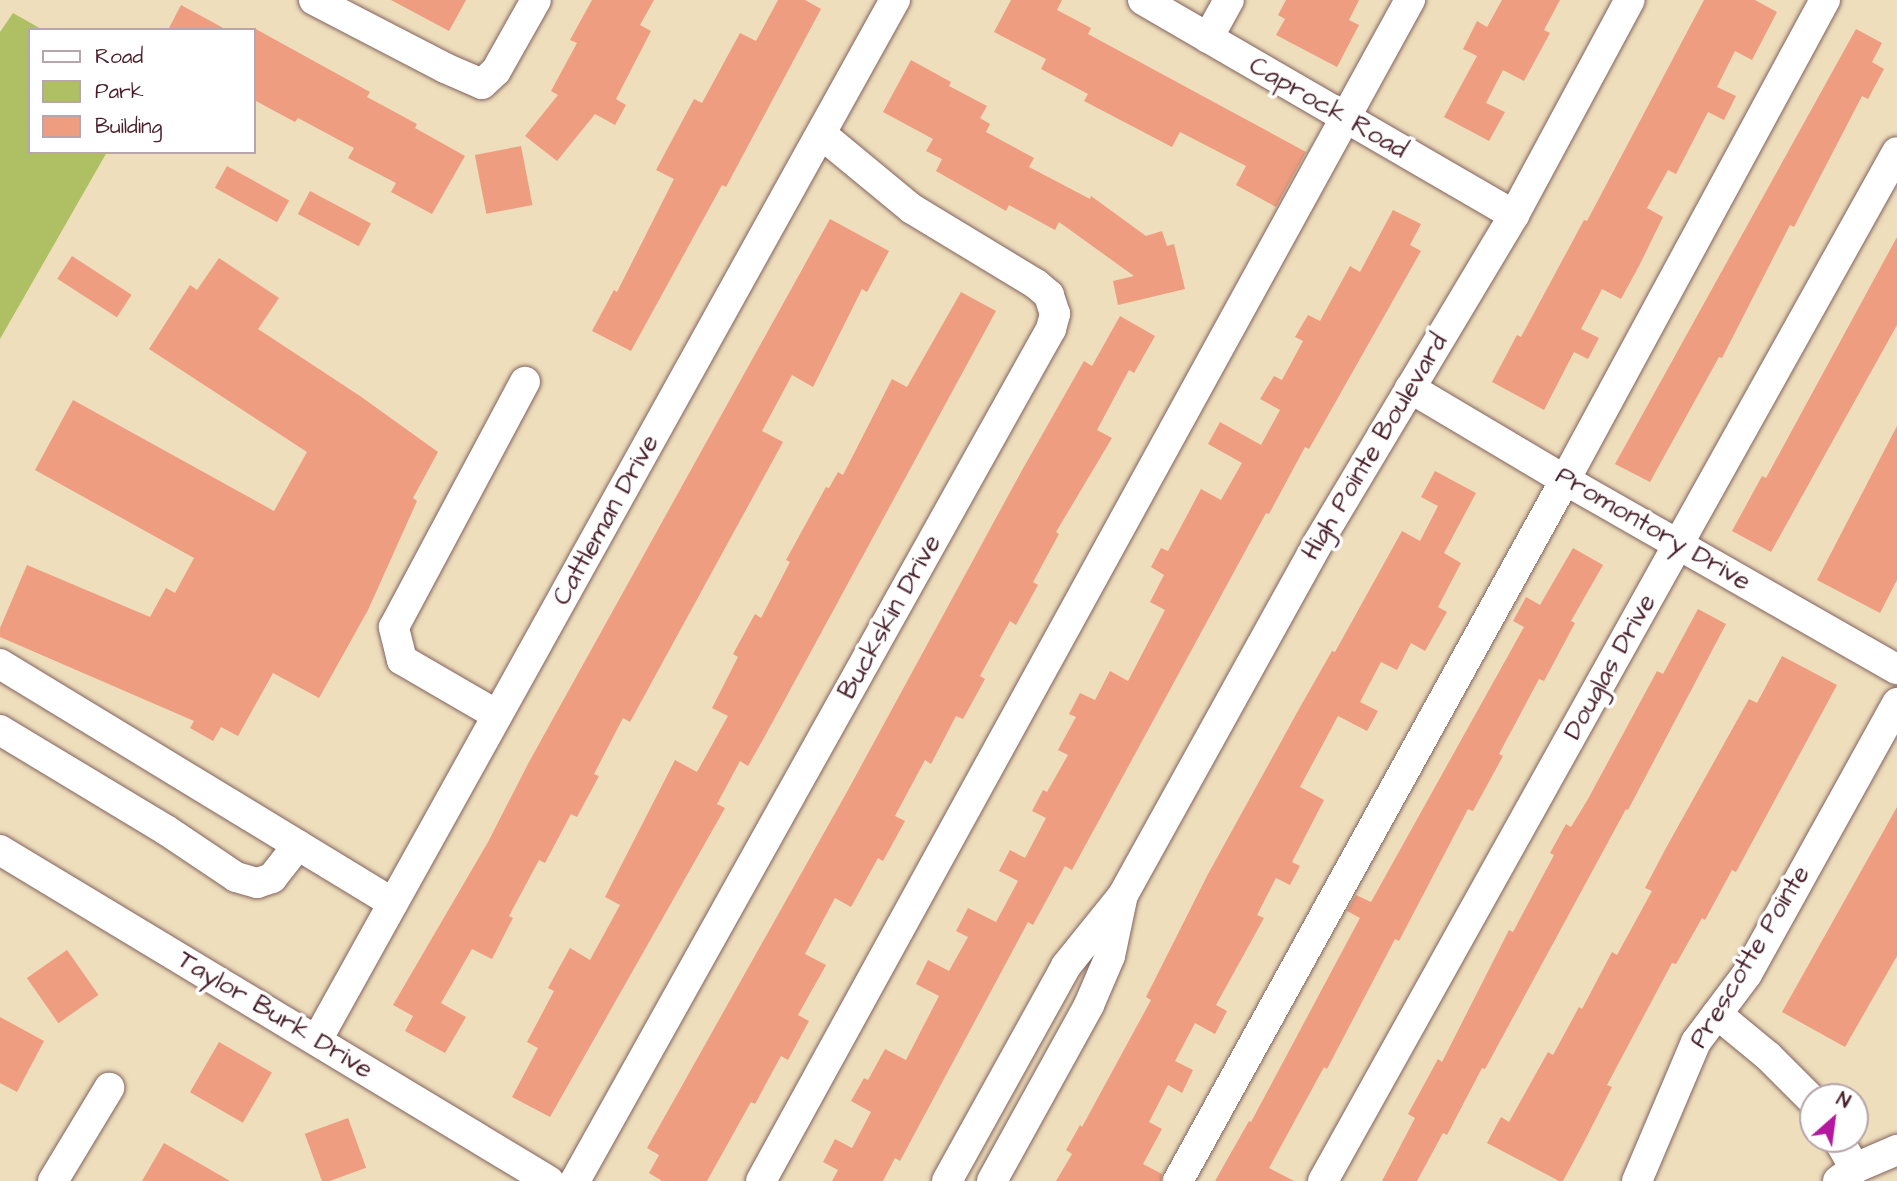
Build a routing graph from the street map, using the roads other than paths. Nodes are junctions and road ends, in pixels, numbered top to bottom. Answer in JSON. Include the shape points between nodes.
{"nodes":[{"id":1,"x":314,"y":0,"type":"edge"},
{"id":2,"x":536,"y":0,"type":"edge"},
{"id":3,"x":895,"y":0,"type":"edge"},
{"id":4,"x":1143,"y":0,"type":"edge"},
{"id":5,"x":1229,"y":0,"type":"edge"},
{"id":6,"x":1410,"y":0,"type":"edge"},
{"id":7,"x":1630,"y":0,"type":"edge"},
{"id":8,"x":1825,"y":0,"type":"edge"},
{"id":9,"x":1209,"y":38,"type":"junction"},
{"id":10,"x":1346,"y":118,"type":"junction"},
{"id":11,"x":821,"y":134,"type":"junction"},
{"id":12,"x":1897,"y":152,"type":"edge"},
{"id":13,"x":1514,"y":215,"type":"junction"},
{"id":14,"x":525,"y":382,"type":"dead end"},
{"id":15,"x":1410,"y":388,"type":"junction"},
{"id":16,"x":1565,"y":480,"type":"junction"},
{"id":17,"x":1679,"y":544,"type":"junction"},
{"id":18,"x":0,"y":664,"type":"edge"},
{"id":19,"x":1897,"y":669,"type":"edge"},
{"id":20,"x":1897,"y":703,"type":"edge"},
{"id":21,"x":497,"y":715,"type":"junction"},
{"id":22,"x":0,"y":730,"type":"edge"},
{"id":23,"x":298,"y":845,"type":"junction"},
{"id":24,"x":0,"y":850,"type":"edge"},
{"id":25,"x":1123,"y":895,"type":"junction"},
{"id":26,"x":393,"y":903,"type":"junction"},
{"id":27,"x":1717,"y":1014,"type":"junction"},
{"id":28,"x":317,"y":1040,"type":"junction"},
{"id":29,"x":1799,"y":1087,"type":"edge"},
{"id":30,"x":109,"y":1088,"type":"dead end"},
{"id":31,"x":1897,"y":1150,"type":"edge"},
{"id":32,"x":1842,"y":1153,"type":"edge"},
{"id":33,"x":1847,"y":1175,"type":"edge"},
{"id":34,"x":53,"y":1181,"type":"edge"},
{"id":35,"x":549,"y":1181,"type":"edge"},
{"id":36,"x":575,"y":1181,"type":"edge"},
{"id":37,"x":761,"y":1181,"type":"edge"},
{"id":38,"x":947,"y":1181,"type":"edge"},
{"id":39,"x":992,"y":1181,"type":"edge"},
{"id":40,"x":1178,"y":1181,"type":"edge"},
{"id":41,"x":1323,"y":1181,"type":"edge"},
{"id":42,"x":1637,"y":1181,"type":"edge"}],
"edges":[{"from":1,"to":2,"type":"street","via":[[482,84],[496,71]]},
{"from":3,"to":11,"type":"street","name":"Cattleman Drive"},
{"from":4,"to":9,"type":"street","name":"Caprock Road"},
{"from":5,"to":9,"type":"street"},
{"from":6,"to":10,"type":"street"},
{"from":7,"to":13,"type":"street","name":"High Pointe Boulevard"},
{"from":8,"to":16,"type":"street"},
{"from":9,"to":10,"type":"street","name":"Caprock Road"},
{"from":10,"to":13,"type":"street","name":"Caprock Road"},
{"from":10,"to":37,"type":"street"},
{"from":11,"to":21,"type":"street","name":"Cattleman Drive"},
{"from":11,"to":36,"type":"street","name":"Buckskin Drive","via":[[912,209],[1036,284],[1049,295],[1055,314]]},
{"from":12,"to":17,"type":"street","name":"Douglas Drive"},
{"from":13,"to":15,"type":"street","name":"High Pointe Boulevard"},
{"from":14,"to":21,"type":"street","via":[[394,627],[402,660]]},
{"from":15,"to":16,"type":"street","name":"Promontory Drive"},
{"from":15,"to":25,"type":"street","name":"High Pointe Boulevard","via":[[1306,563]]},
{"from":16,"to":17,"type":"street","name":"Promontory Drive"},
{"from":16,"to":40,"type":"street"},
{"from":17,"to":19,"type":"street","name":"Promontory Drive"},
{"from":17,"to":41,"type":"street","name":"Douglas Drive"},
{"from":18,"to":23,"type":"street"},
{"from":20,"to":27,"type":"street","name":"Prescotte Pointe","via":[[1746,974]]},
{"from":21,"to":26,"type":"street","name":"Cattleman Drive"},
{"from":22,"to":23,"type":"street","via":[[236,877],[257,883],[272,878]]},
{"from":23,"to":26,"type":"street"},
{"from":24,"to":28,"type":"street","name":"Taylor Burk Drive"},
{"from":25,"to":38,"type":"street","name":"High Pointe Boulevard","via":[[1066,966]]},
{"from":25,"to":39,"type":"street","name":"High Pointe Boulevard","via":[[1110,956],[1089,1005]]},
{"from":26,"to":28,"type":"street","name":"Cattleman Drive"},
{"from":27,"to":29,"type":"street"},
{"from":27,"to":42,"type":"street","name":"Prescotte Pointe","via":[[1696,1042]]},
{"from":28,"to":35,"type":"street","name":"Taylor Burk Drive"},
{"from":30,"to":34,"type":"street"},
{"from":31,"to":33,"type":"street"},
{"from":32,"to":33,"type":"street"}]}
